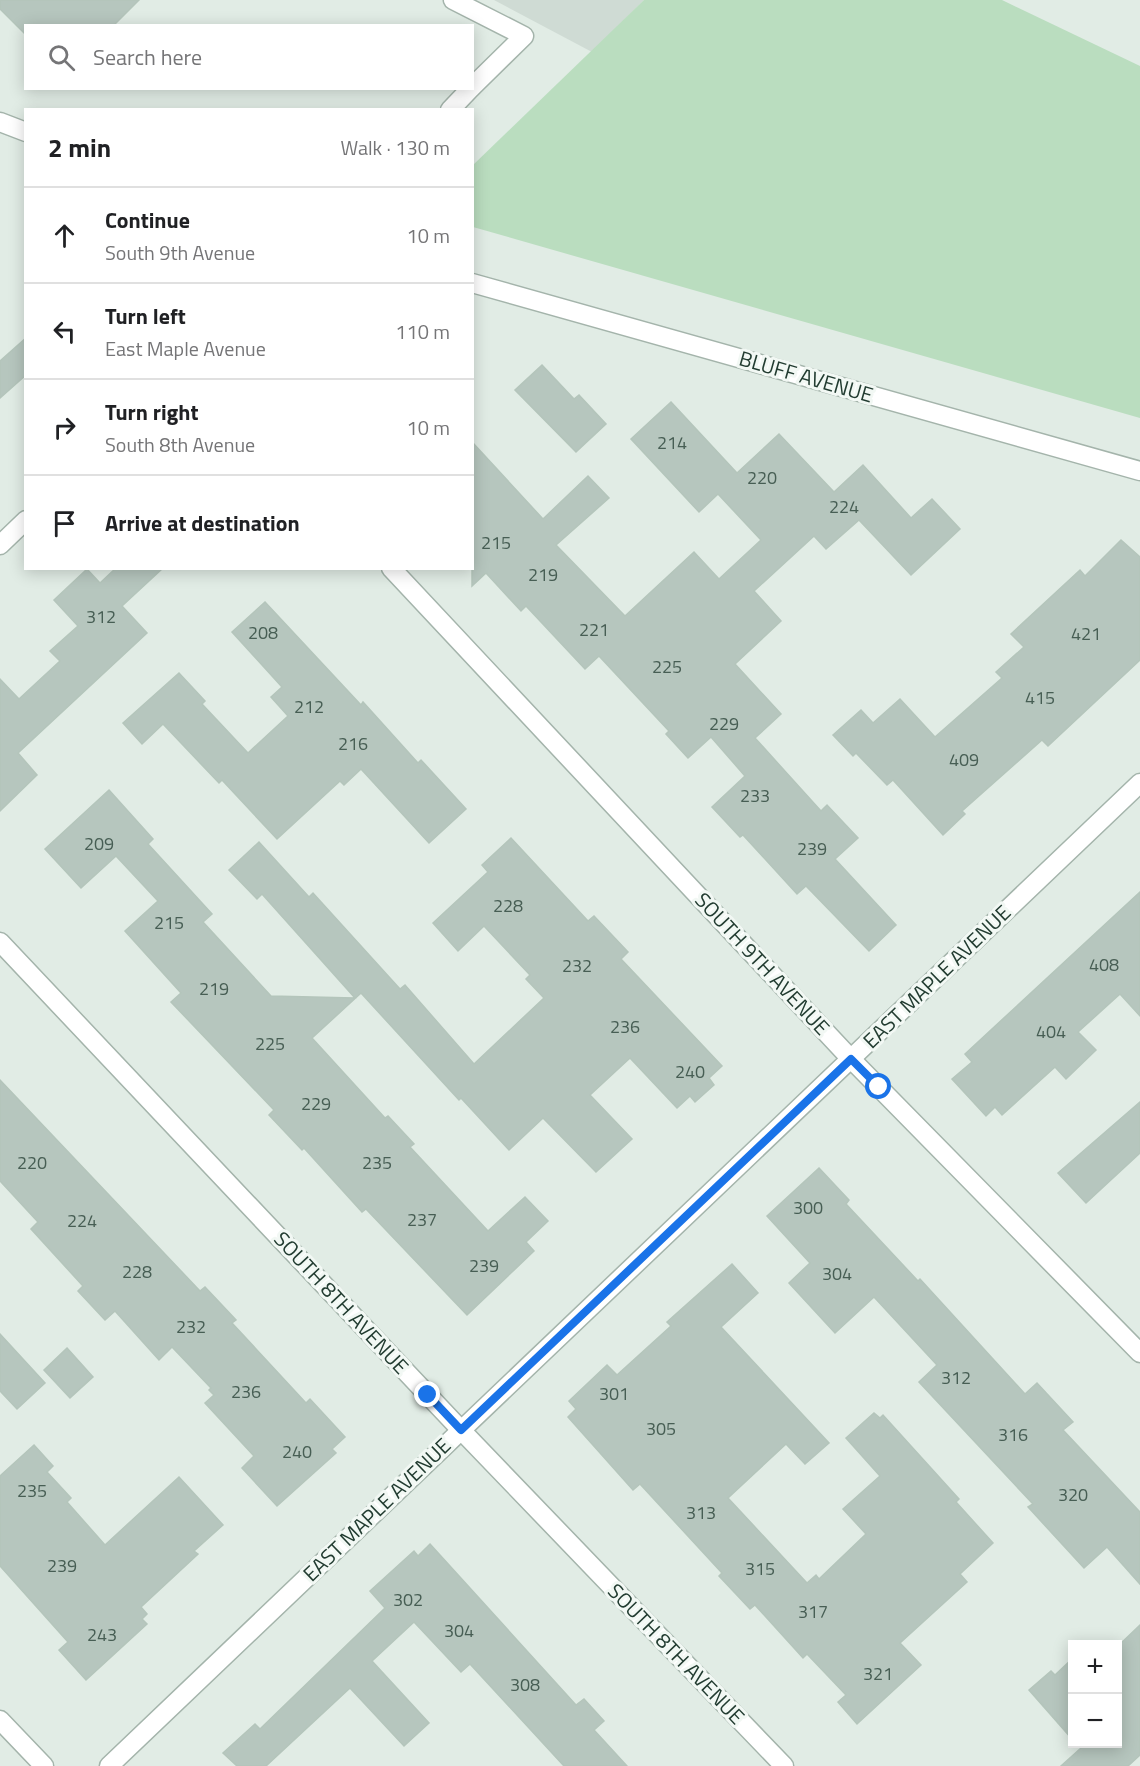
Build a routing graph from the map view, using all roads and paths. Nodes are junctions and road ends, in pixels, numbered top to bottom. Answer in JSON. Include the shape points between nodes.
{"nodes":[{"id":1,"x":453,"y":0,"type":"edge"},
{"id":2,"x":474,"y":86,"type":"edge"},
{"id":3,"x":470,"y":90,"type":"edge"},
{"id":4,"x":452,"y":108,"type":"edge"},
{"id":5,"x":0,"y":122,"type":"edge"},
{"id":6,"x":24,"y":131,"type":"edge"},
{"id":7,"x":474,"y":284,"type":"edge"},
{"id":8,"x":1140,"y":471,"type":"edge"},
{"id":9,"x":24,"y":522,"type":"edge"},
{"id":10,"x":0,"y":545,"type":"edge"},
{"id":11,"x":393,"y":570,"type":"edge"},
{"id":12,"x":1140,"y":783,"type":"edge"},
{"id":13,"x":0,"y":942,"type":"edge"},
{"id":14,"x":851,"y":1059,"type":"junction"},
{"id":15,"x":1140,"y":1353,"type":"edge"},
{"id":16,"x":461,"y":1430,"type":"junction"},
{"id":17,"x":0,"y":1720,"type":"edge"},
{"id":18,"x":44,"y":1766,"type":"edge"},
{"id":19,"x":109,"y":1766,"type":"edge"},
{"id":20,"x":784,"y":1766,"type":"edge"}],
"edges":[{"from":1,"to":2,"type":"street","via":[[525,36]]},
{"from":3,"to":4,"type":"street"},
{"from":5,"to":6,"type":"street"},
{"from":7,"to":8,"type":"street","name":"BLUFF AVENUE"},
{"from":9,"to":10,"type":"street"},
{"from":11,"to":14,"type":"street","name":"SOUTH 9TH AVENUE"},
{"from":12,"to":14,"type":"street","name":"EAST MAPLE AVENUE"},
{"from":13,"to":16,"type":"street","name":"SOUTH 8TH AVENUE"},
{"from":14,"to":15,"type":"street","name":"SOUTH 9TH AVENUE"},
{"from":14,"to":16,"type":"street","name":"EAST MAPLE AVENUE"},
{"from":16,"to":19,"type":"street","name":"EAST MAPLE AVENUE"},
{"from":16,"to":20,"type":"street","name":"SOUTH 8TH AVENUE"},
{"from":17,"to":18,"type":"street"}]}
